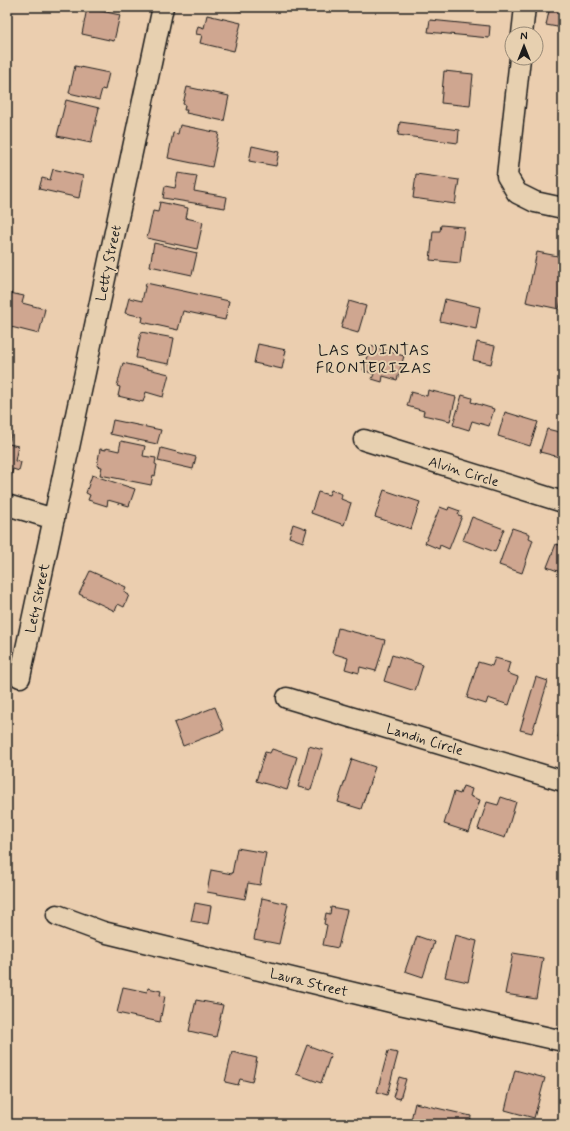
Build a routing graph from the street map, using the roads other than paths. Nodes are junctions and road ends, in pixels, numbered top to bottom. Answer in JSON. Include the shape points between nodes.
{"nodes":[{"id":1,"x":163,"y":7,"type":"edge"},
{"id":2,"x":525,"y":7,"type":"edge"},
{"id":3,"x":523,"y":26,"type":"edge"},
{"id":4,"x":519,"y":66,"type":"edge"},
{"id":5,"x":563,"y":208,"type":"edge"},
{"id":6,"x":364,"y":440,"type":"dead end"},
{"id":7,"x":563,"y":502,"type":"edge"},
{"id":8,"x":7,"y":505,"type":"edge"},
{"id":9,"x":54,"y":519,"type":"junction"},
{"id":10,"x":20,"y":677,"type":"dead end"},
{"id":11,"x":287,"y":698,"type":"dead end"},
{"id":12,"x":563,"y":781,"type":"edge"},
{"id":13,"x":57,"y":915,"type":"dead end"},
{"id":14,"x":563,"y":1041,"type":"edge"}],
"edges":[{"from":1,"to":9,"type":"street","name":"Letty Street"},
{"from":2,"to":3,"type":"street"},
{"from":4,"to":5,"type":"street","via":[[507,176],[517,193],[535,202]]},
{"from":6,"to":7,"type":"street","name":"Alvin Circle"},
{"from":8,"to":9,"type":"street"},
{"from":9,"to":10,"type":"street","name":"Lety Street"},
{"from":11,"to":12,"type":"street","name":"Landin Circle"},
{"from":13,"to":14,"type":"street","name":"Laura Street","via":[[104,932]]}]}
